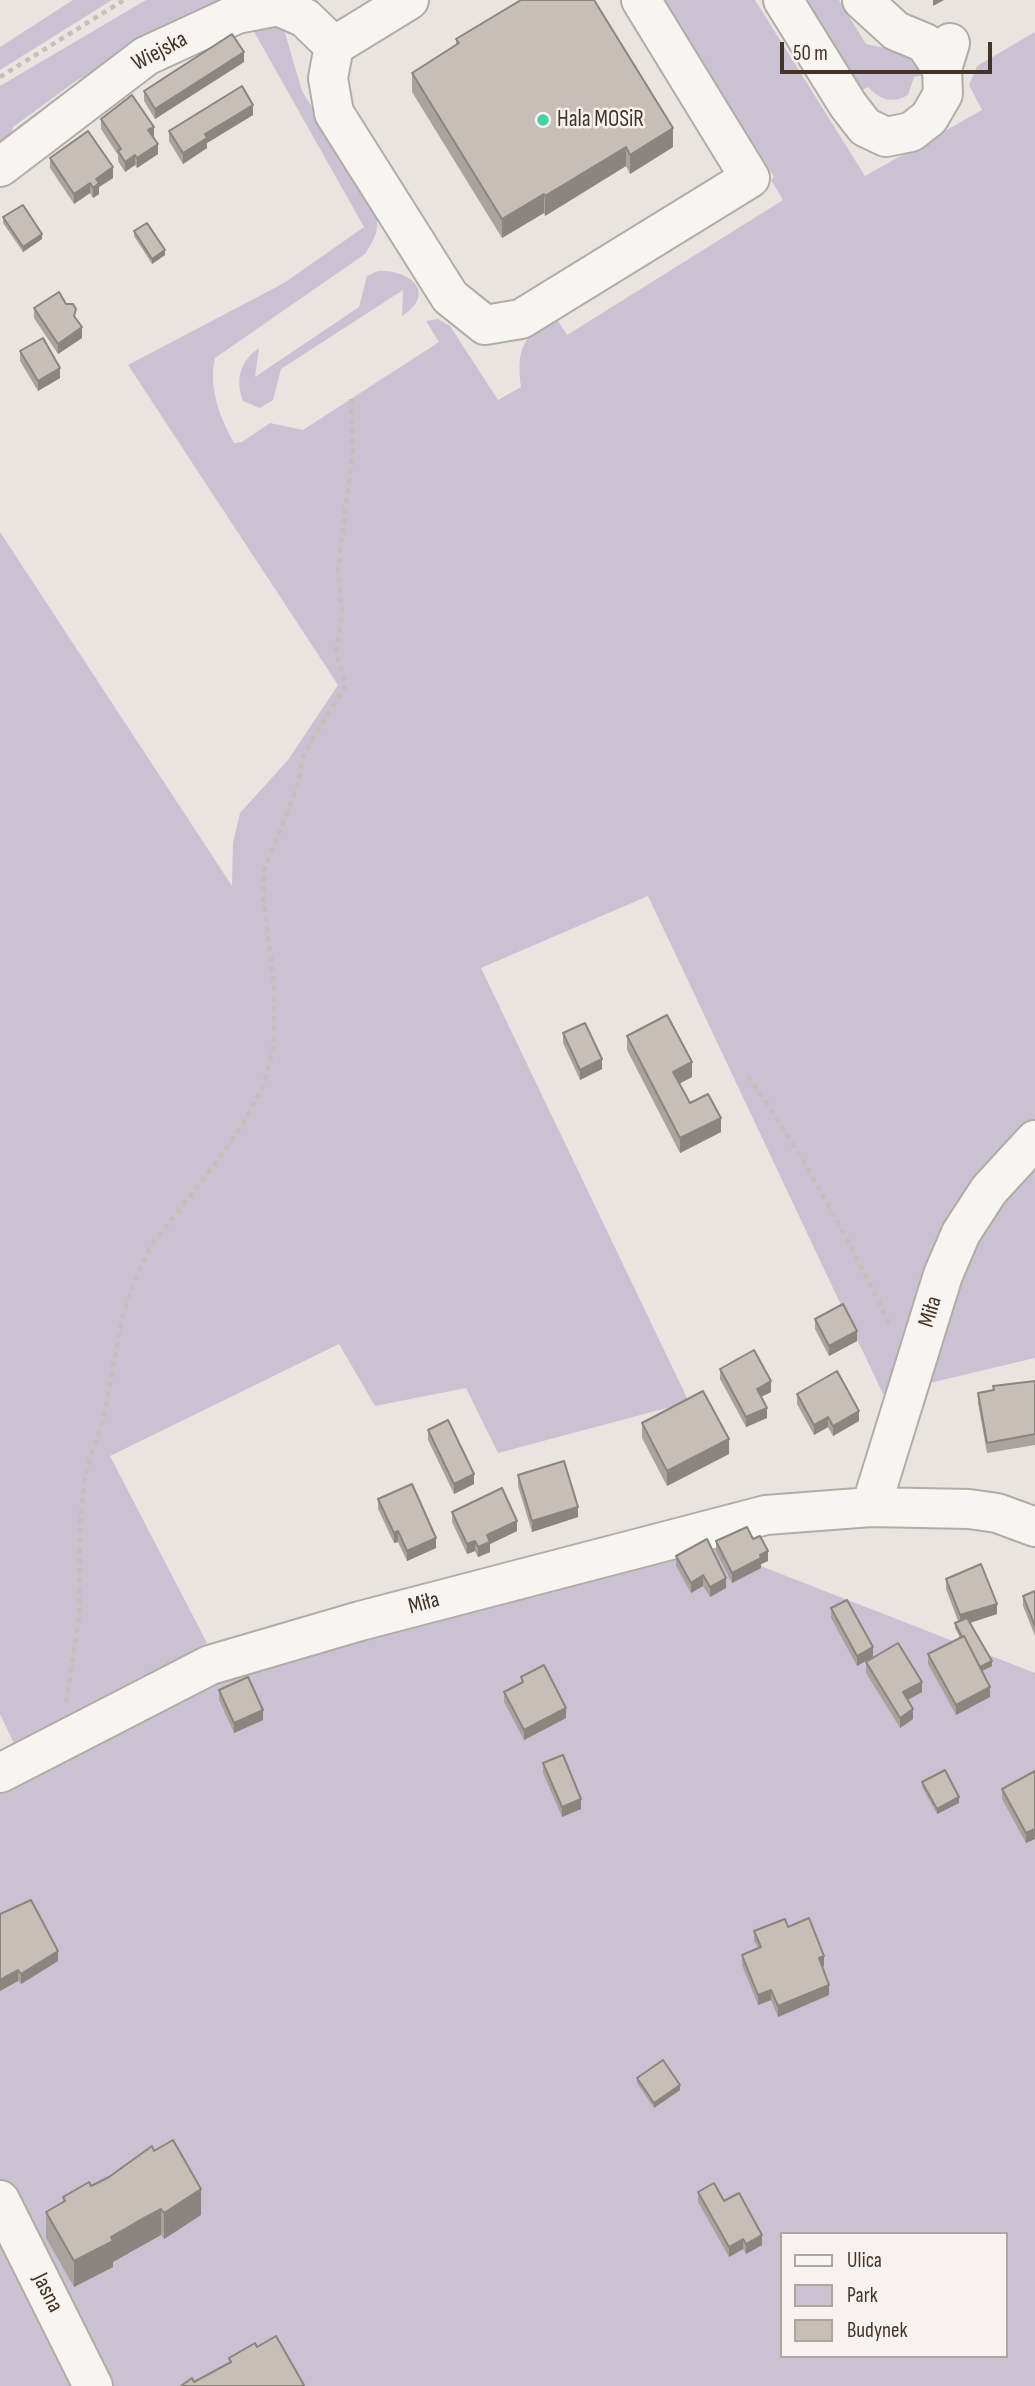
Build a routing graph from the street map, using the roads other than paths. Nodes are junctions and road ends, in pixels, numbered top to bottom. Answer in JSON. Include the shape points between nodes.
{"nodes":[{"id":1,"x":409,"y":0,"type":"edge"},
{"id":2,"x":641,"y":0,"type":"edge"},
{"id":3,"x":783,"y":0,"type":"edge"},
{"id":4,"x":862,"y":0,"type":"edge"},
{"id":5,"x":334,"y":46,"type":"junction"},
{"id":6,"x":0,"y":167,"type":"edge"},
{"id":7,"x":1035,"y":1140,"type":"edge"},
{"id":8,"x":871,"y":1507,"type":"junction"},
{"id":9,"x":1035,"y":1527,"type":"edge"},
{"id":10,"x":0,"y":1773,"type":"edge"},
{"id":11,"x":0,"y":2200,"type":"edge"},
{"id":12,"x":93,"y":2386,"type":"edge"}],
"edges":[{"from":1,"to":5,"type":"street"},
{"from":2,"to":5,"type":"street","via":[[750,178],[521,319],[485,325],[450,297],[334,113],[328,78]]},
{"from":3,"to":4,"type":"street","via":[[865,127],[887,137],[911,132],[929,118],[943,94],[946,56],[896,31]]},
{"from":5,"to":6,"type":"street","name":"Wiejska","via":[[305,18],[278,6],[237,14],[146,56]]},
{"from":7,"to":8,"type":"street","name":"Miła","via":[[989,1190],[961,1233],[943,1275]]},
{"from":8,"to":9,"type":"street","name":"Miła","via":[[970,1509],[998,1513]]},
{"from":8,"to":10,"type":"street","name":"Miła","via":[[766,1516],[232,1658]]},
{"from":11,"to":12,"type":"street","name":"Jasna"}]}
